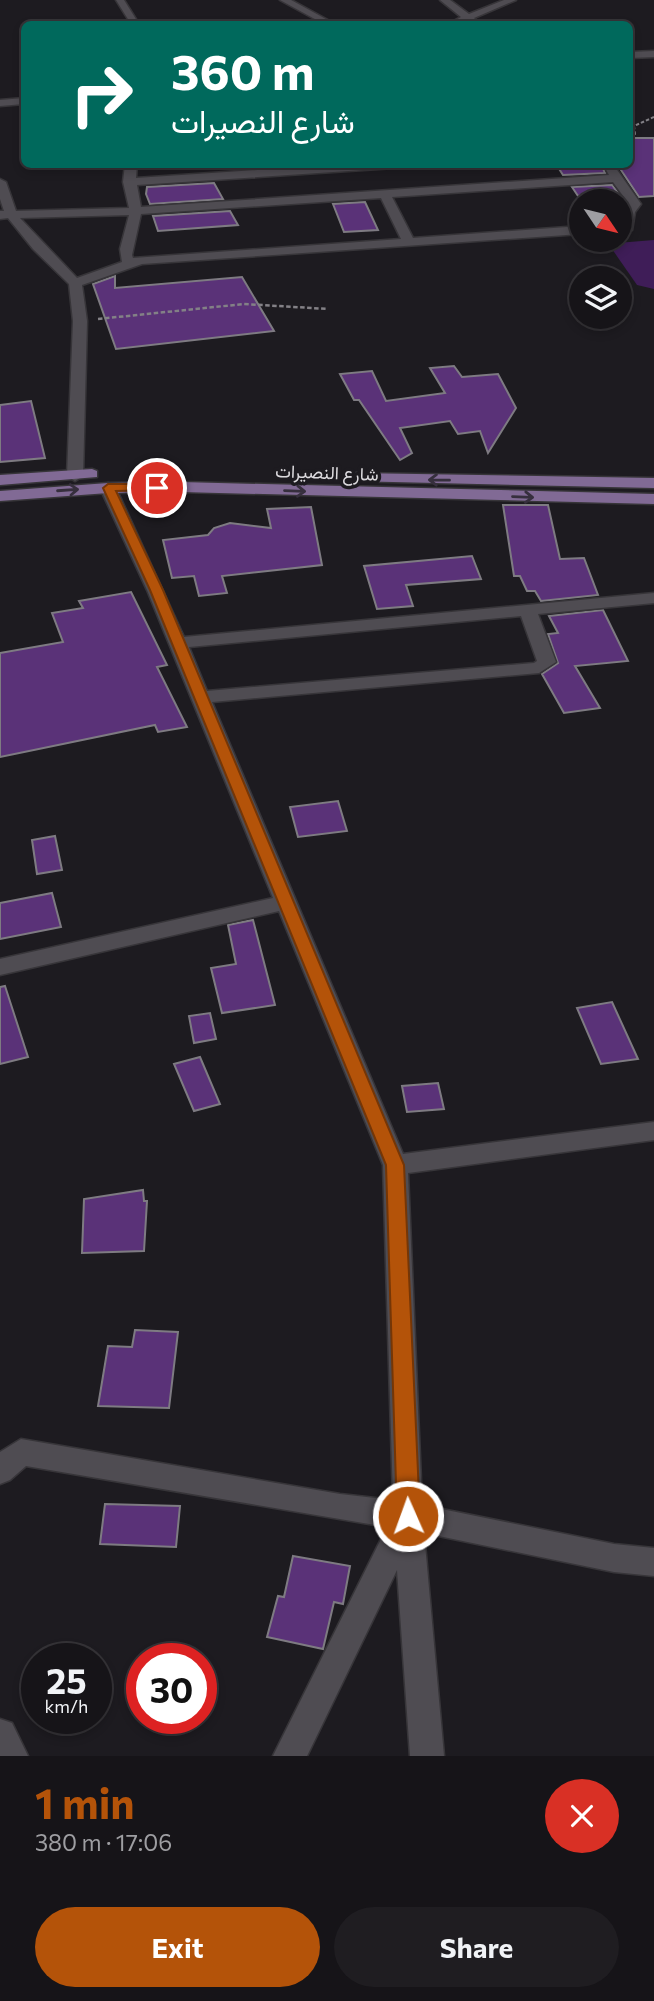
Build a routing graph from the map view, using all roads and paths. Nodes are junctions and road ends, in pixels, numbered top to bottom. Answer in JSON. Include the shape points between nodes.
{"nodes":[{"id":1,"x":120,"y":0,"type":"edge"},
{"id":2,"x":284,"y":0,"type":"edge"},
{"id":3,"x":444,"y":0,"type":"edge"},
{"id":4,"x":512,"y":0,"type":"edge"},
{"id":5,"x":133,"y":21,"type":"edge"},
{"id":6,"x":324,"y":21,"type":"edge"},
{"id":7,"x":472,"y":21,"type":"edge"},
{"id":8,"x":475,"y":21,"type":"edge"},
{"id":9,"x":654,"y":54,"type":"edge"},
{"id":10,"x":633,"y":55,"type":"edge"},
{"id":11,"x":21,"y":101,"type":"edge"},
{"id":12,"x":0,"y":103,"type":"edge"},
{"id":13,"x":654,"y":117,"type":"edge"},
{"id":14,"x":633,"y":136,"type":"edge"},
{"id":15,"x":131,"y":168,"type":"edge"},
{"id":16,"x":347,"y":168,"type":"edge"},
{"id":17,"x":610,"y":168,"type":"edge"},
{"id":18,"x":616,"y":178,"type":"junction"},
{"id":19,"x":0,"y":182,"type":"edge"},
{"id":20,"x":129,"y":182,"type":"junction"},
{"id":21,"x":624,"y":189,"type":"edge"},
{"id":22,"x":385,"y":194,"type":"junction"},
{"id":23,"x":135,"y":211,"type":"junction"},
{"id":24,"x":6,"y":215,"type":"edge"},
{"id":25,"x":569,"y":231,"type":"edge"},
{"id":26,"x":408,"y":242,"type":"junction"},
{"id":27,"x":128,"y":261,"type":"junction"},
{"id":28,"x":75,"y":283,"type":"junction"},
{"id":29,"x":328,"y":309,"type":"dead end"},
{"id":30,"x":80,"y":321,"type":"junction"},
{"id":31,"x":75,"y":475,"type":"junction"},
{"id":32,"x":0,"y":480,"type":"edge"},
{"id":33,"x":654,"y":483,"type":"edge"},
{"id":34,"x":108,"y":488,"type":"junction"},
{"id":35,"x":0,"y":496,"type":"edge"},
{"id":36,"x":654,"y":499,"type":"edge"},
{"id":37,"x":654,"y":598,"type":"edge"},
{"id":38,"x":528,"y":612,"type":"junction"},
{"id":39,"x":179,"y":643,"type":"junction"},
{"id":40,"x":201,"y":697,"type":"junction"},
{"id":41,"x":286,"y":902,"type":"junction"},
{"id":42,"x":0,"y":967,"type":"edge"},
{"id":43,"x":654,"y":1131,"type":"edge"},
{"id":44,"x":395,"y":1165,"type":"junction"},
{"id":45,"x":0,"y":1471,"type":"edge"},
{"id":46,"x":408,"y":1516,"type":"junction"},
{"id":47,"x":654,"y":1562,"type":"edge"},
{"id":48,"x":0,"y":1735,"type":"edge"},
{"id":49,"x":10,"y":1756,"type":"edge"},
{"id":50,"x":290,"y":1756,"type":"edge"},
{"id":51,"x":428,"y":1756,"type":"edge"}],
"edges":[{"from":1,"to":5,"type":"street"},
{"from":2,"to":6,"type":"street"},
{"from":3,"to":7,"type":"street"},
{"from":4,"to":8,"type":"street"},
{"from":9,"to":10,"type":"street"},
{"from":11,"to":12,"type":"street"},
{"from":13,"to":14,"type":"path","via":[[634,126]]},
{"from":15,"to":20,"type":"street"},
{"from":16,"to":20,"type":"street"},
{"from":17,"to":18,"type":"street"},
{"from":18,"to":21,"type":"street"},
{"from":18,"to":22,"type":"street"},
{"from":19,"to":24,"type":"street"},
{"from":20,"to":23,"type":"street"},
{"from":22,"to":23,"type":"street"},
{"from":22,"to":26,"type":"street"},
{"from":23,"to":24,"type":"street"},
{"from":23,"to":27,"type":"street"},
{"from":24,"to":28,"type":"street"},
{"from":25,"to":26,"type":"street"},
{"from":26,"to":27,"type":"street"},
{"from":27,"to":28,"type":"street"},
{"from":28,"to":30,"type":"street"},
{"from":29,"to":30,"type":"path","via":[[244,304]]},
{"from":30,"to":31,"type":"street"},
{"from":31,"to":32,"type":"main road","name":"شارع النصيرات"},
{"from":33,"to":31,"type":"main road","name":"شارع النصيرات","one_way":true},
{"from":35,"to":34,"type":"main road","name":"شارع النصيرات","one_way":true},
{"from":34,"to":36,"type":"main road","name":"شارع النصيرات","one_way":true},
{"from":34,"to":39,"type":"street"},
{"from":37,"to":38,"type":"street"},
{"from":38,"to":39,"type":"street"},
{"from":38,"to":40,"type":"street","via":[[547,662],[539,668]]},
{"from":39,"to":40,"type":"street"},
{"from":40,"to":41,"type":"street"},
{"from":41,"to":42,"type":"street"},
{"from":41,"to":44,"type":"street"},
{"from":43,"to":44,"type":"street"},
{"from":44,"to":46,"type":"street"},
{"from":45,"to":46,"type":"street","via":[[21,1452]]},
{"from":46,"to":47,"type":"street"},
{"from":46,"to":50,"type":"street"},
{"from":46,"to":51,"type":"street"},
{"from":48,"to":49,"type":"street"}]}
